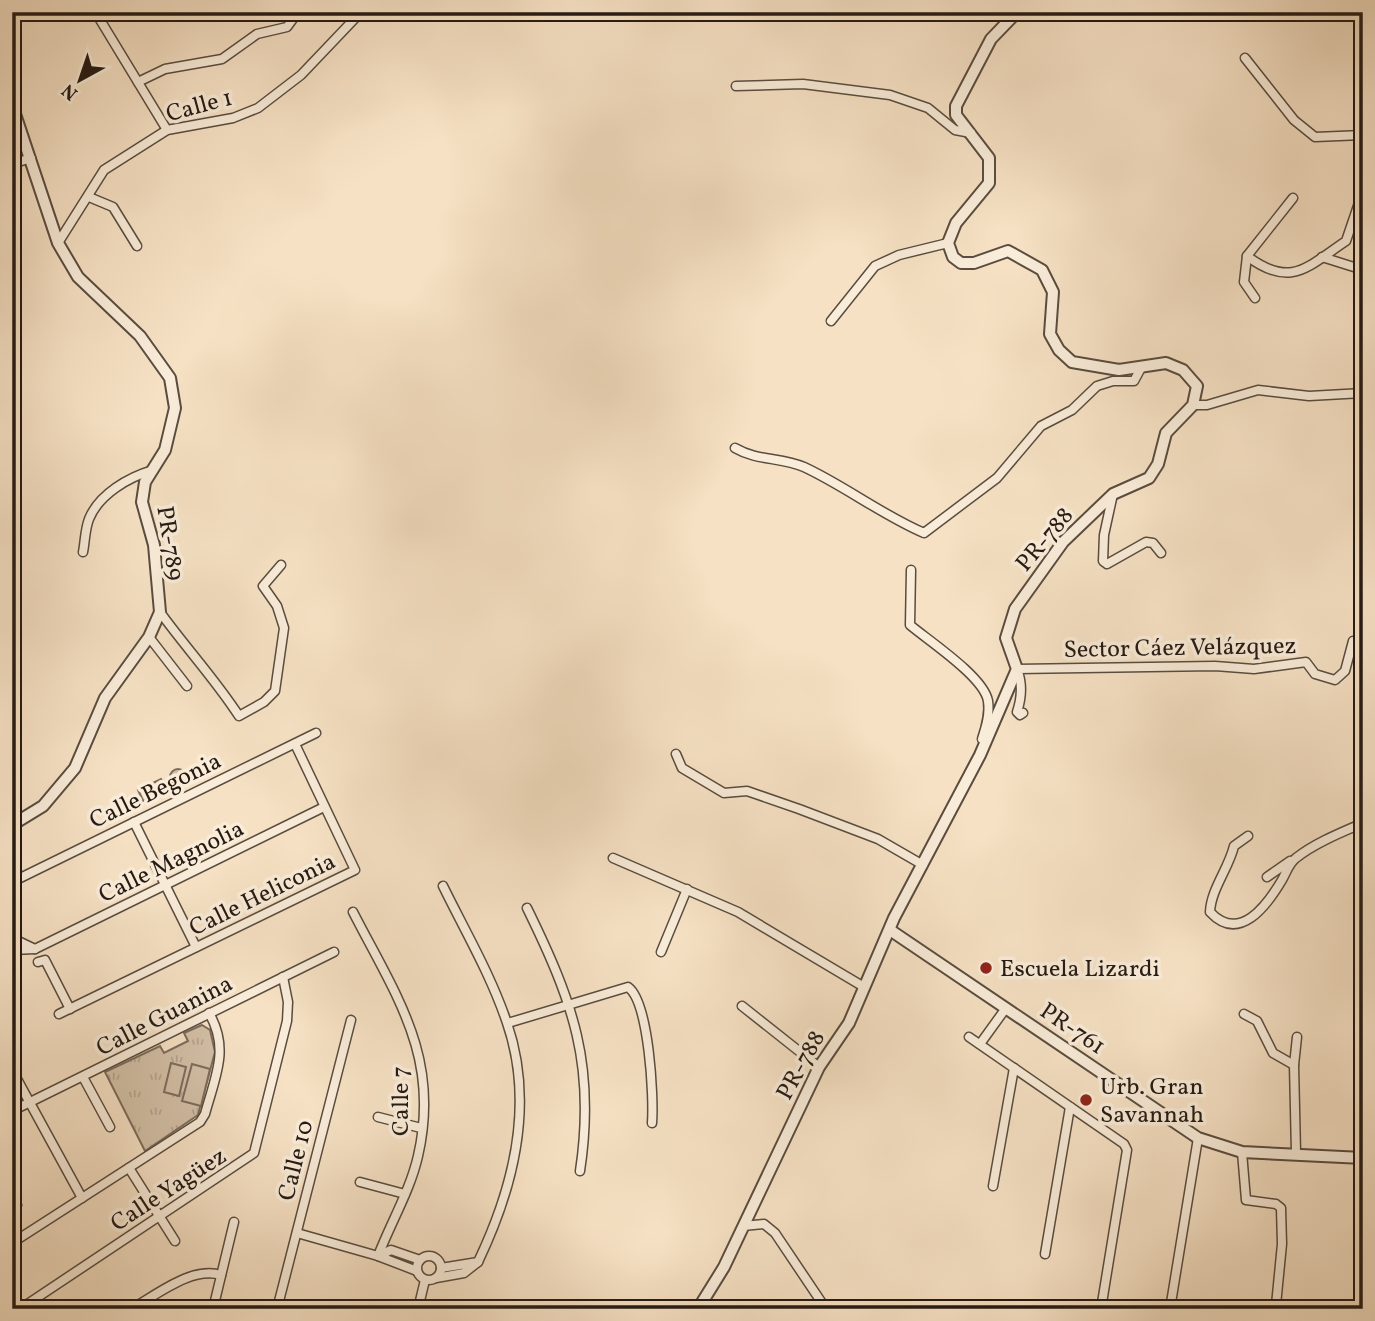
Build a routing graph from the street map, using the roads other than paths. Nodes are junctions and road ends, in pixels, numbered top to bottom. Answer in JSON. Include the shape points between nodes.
{"nodes":[{"id":1,"x":298,"y":12,"type":"edge"},
{"id":2,"x":361,"y":12,"type":"edge"},
{"id":3,"x":1017,"y":12,"type":"edge"},
{"id":4,"x":99,"y":18,"type":"dead end"},
{"id":5,"x":1245,"y":58,"type":"dead end"},
{"id":6,"x":138,"y":82,"type":"junction"},
{"id":7,"x":736,"y":86,"type":"dead end"},
{"id":8,"x":12,"y":105,"type":"edge"},
{"id":9,"x":167,"y":130,"type":"junction"},
{"id":10,"x":971,"y":133,"type":"junction"},
{"id":11,"x":1363,"y":135,"type":"edge"},
{"id":12,"x":31,"y":159,"type":"junction"},
{"id":13,"x":12,"y":164,"type":"edge"},
{"id":14,"x":1363,"y":191,"type":"edge"},
{"id":15,"x":89,"y":197,"type":"junction"},
{"id":16,"x":1293,"y":198,"type":"dead end"},
{"id":17,"x":58,"y":243,"type":"junction"},
{"id":18,"x":948,"y":243,"type":"junction"},
{"id":19,"x":137,"y":246,"type":"dead end"},
{"id":20,"x":1247,"y":256,"type":"junction"},
{"id":21,"x":1322,"y":257,"type":"junction"},
{"id":22,"x":1363,"y":265,"type":"edge"},
{"id":23,"x":1255,"y":298,"type":"dead end"},
{"id":24,"x":831,"y":321,"type":"dead end"},
{"id":25,"x":1141,"y":368,"type":"junction"},
{"id":26,"x":1363,"y":393,"type":"edge"},
{"id":27,"x":1193,"y":405,"type":"junction"},
{"id":28,"x":736,"y":448,"type":"dead end"},
{"id":29,"x":153,"y":470,"type":"junction"},
{"id":30,"x":1113,"y":494,"type":"junction"},
{"id":31,"x":83,"y":552,"type":"dead end"},
{"id":32,"x":1161,"y":553,"type":"dead end"},
{"id":33,"x":281,"y":565,"type":"dead end"},
{"id":34,"x":911,"y":570,"type":"dead end"},
{"id":35,"x":160,"y":612,"type":"junction"},
{"id":36,"x":149,"y":637,"type":"junction"},
{"id":37,"x":1353,"y":641,"type":"dead end"},
{"id":38,"x":1017,"y":669,"type":"junction"},
{"id":39,"x":187,"y":686,"type":"dead end"},
{"id":40,"x":1023,"y":713,"type":"dead end"},
{"id":41,"x":316,"y":733,"type":"dead end"},
{"id":42,"x":295,"y":744,"type":"junction"},
{"id":43,"x":676,"y":754,"type":"dead end"},
{"id":44,"x":980,"y":755,"type":"junction"},
{"id":45,"x":324,"y":807,"type":"junction"},
{"id":46,"x":134,"y":822,"type":"junction"},
{"id":47,"x":1363,"y":824,"type":"edge"},
{"id":48,"x":12,"y":825,"type":"edge"},
{"id":49,"x":1248,"y":836,"type":"dead end"},
{"id":50,"x":613,"y":858,"type":"dead end"},
{"id":51,"x":1293,"y":859,"type":"junction"},
{"id":52,"x":923,"y":865,"type":"junction"},
{"id":53,"x":1267,"y":877,"type":"dead end"},
{"id":54,"x":12,"y":883,"type":"edge"},
{"id":55,"x":165,"y":884,"type":"junction"},
{"id":56,"x":443,"y":886,"type":"dead end"},
{"id":57,"x":687,"y":889,"type":"junction"},
{"id":58,"x":527,"y":908,"type":"dead end"},
{"id":59,"x":353,"y":912,"type":"dead end"},
{"id":60,"x":890,"y":930,"type":"junction"},
{"id":61,"x":12,"y":938,"type":"edge"},
{"id":62,"x":196,"y":947,"type":"junction"},
{"id":63,"x":35,"y":949,"type":"junction"},
{"id":64,"x":12,"y":950,"type":"edge"},
{"id":65,"x":334,"y":952,"type":"dead end"},
{"id":66,"x":661,"y":952,"type":"dead end"},
{"id":67,"x":38,"y":962,"type":"dead end"},
{"id":68,"x":283,"y":976,"type":"junction"},
{"id":69,"x":864,"y":987,"type":"junction"},
{"id":70,"x":570,"y":1004,"type":"junction"},
{"id":71,"x":742,"y":1006,"type":"dead end"},
{"id":72,"x":1006,"y":1008,"type":"junction"},
{"id":73,"x":70,"y":1009,"type":"junction"},
{"id":74,"x":209,"y":1013,"type":"junction"},
{"id":75,"x":59,"y":1014,"type":"dead end"},
{"id":76,"x":1244,"y":1014,"type":"dead end"},
{"id":77,"x":351,"y":1020,"type":"dead end"},
{"id":78,"x":508,"y":1023,"type":"junction"},
{"id":79,"x":969,"y":1037,"type":"dead end"},
{"id":80,"x":1297,"y":1037,"type":"dead end"},
{"id":81,"x":980,"y":1044,"type":"junction"},
{"id":82,"x":1294,"y":1065,"type":"junction"},
{"id":83,"x":819,"y":1067,"type":"junction"},
{"id":84,"x":1014,"y":1068,"type":"junction"},
{"id":85,"x":12,"y":1070,"type":"edge"},
{"id":86,"x":83,"y":1077,"type":"junction"},
{"id":87,"x":30,"y":1102,"type":"junction"},
{"id":88,"x":1070,"y":1107,"type":"junction"},
{"id":89,"x":12,"y":1111,"type":"edge"},
{"id":90,"x":378,"y":1117,"type":"dead end"},
{"id":91,"x":652,"y":1123,"type":"dead end"},
{"id":92,"x":110,"y":1128,"type":"dead end"},
{"id":93,"x":421,"y":1128,"type":"junction"},
{"id":94,"x":1198,"y":1138,"type":"junction"},
{"id":95,"x":1242,"y":1152,"type":"junction"},
{"id":96,"x":1296,"y":1153,"type":"junction"},
{"id":97,"x":1363,"y":1158,"type":"edge"},
{"id":98,"x":129,"y":1168,"type":"junction"},
{"id":99,"x":580,"y":1171,"type":"dead end"},
{"id":100,"x":360,"y":1182,"type":"dead end"},
{"id":101,"x":993,"y":1186,"type":"dead end"},
{"id":102,"x":405,"y":1194,"type":"junction"},
{"id":103,"x":12,"y":1195,"type":"edge"},
{"id":104,"x":82,"y":1198,"type":"junction"},
{"id":105,"x":17,"y":1205,"type":"dead end"},
{"id":106,"x":162,"y":1217,"type":"junction"},
{"id":107,"x":234,"y":1222,"type":"dead end"},
{"id":108,"x":743,"y":1226,"type":"junction"},
{"id":109,"x":297,"y":1233,"type":"junction"},
{"id":110,"x":176,"y":1241,"type":"dead end"},
{"id":111,"x":12,"y":1243,"type":"edge"},
{"id":112,"x":1045,"y":1254,"type":"dead end"},
{"id":113,"x":378,"y":1256,"type":"junction"},
{"id":114,"x":420,"y":1260,"type":"junction"},
{"id":115,"x":441,"y":1268,"type":"junction"},
{"id":116,"x":463,"y":1270,"type":"junction"},
{"id":117,"x":417,"y":1271,"type":"junction"},
{"id":118,"x":221,"y":1276,"type":"junction"},
{"id":119,"x":436,"y":1278,"type":"junction"},
{"id":120,"x":425,"y":1280,"type":"junction"},
{"id":121,"x":1276,"y":1305,"type":"dead end"},
{"id":122,"x":135,"y":1308,"type":"edge"},
{"id":123,"x":20,"y":1309,"type":"edge"},
{"id":124,"x":213,"y":1309,"type":"edge"},
{"id":125,"x":277,"y":1309,"type":"edge"},
{"id":126,"x":418,"y":1309,"type":"edge"},
{"id":127,"x":698,"y":1309,"type":"edge"},
{"id":128,"x":826,"y":1309,"type":"edge"},
{"id":129,"x":1101,"y":1309,"type":"edge"},
{"id":130,"x":1170,"y":1309,"type":"edge"}],
"edges":[{"from":1,"to":6,"type":"street","via":[[287,27],[257,34],[222,59],[165,69]]},
{"from":2,"to":9,"type":"street","name":"Calle 1","via":[[301,75],[258,108],[233,118]]},
{"from":3,"to":10,"type":"street","via":[[991,39],[956,106],[956,116]]},
{"from":4,"to":6,"type":"street"},
{"from":5,"to":11,"type":"street","via":[[1294,120],[1315,137]]},
{"from":6,"to":9,"type":"street"},
{"from":7,"to":10,"type":"street","via":[[803,84],[890,95],[928,108],[955,130]]},
{"from":8,"to":12,"type":"street","name":"PR-789","number":"PR-789"},
{"from":9,"to":15,"type":"street","name":"Calle 1","via":[[104,170]]},
{"from":10,"to":18,"type":"street","via":[[989,158],[989,183],[956,223]]},
{"from":12,"to":13,"type":"street"},
{"from":12,"to":17,"type":"street","name":"PR-789","number":"PR-789"},
{"from":14,"to":21,"type":"street","via":[[1346,241]]},
{"from":15,"to":17,"type":"street","name":"Calle 1"},
{"from":15,"to":19,"type":"street","via":[[113,207]]},
{"from":16,"to":20,"type":"street"},
{"from":17,"to":29,"type":"street","name":"PR-789","number":"PR-789","via":[[78,276],[140,337],[170,378],[174,424]]},
{"from":18,"to":24,"type":"street","via":[[875,266]]},
{"from":18,"to":25,"type":"street","via":[[961,263],[1008,251],[1042,270],[1053,292],[1050,334],[1072,362],[1119,370]]},
{"from":20,"to":21,"type":"street","via":[[1282,275]]},
{"from":20,"to":23,"type":"street","via":[[1244,282]]},
{"from":21,"to":22,"type":"street","via":[[1357,268]]},
{"from":25,"to":27,"type":"street","via":[[1166,363],[1183,370],[1197,386]]},
{"from":25,"to":28,"type":"street","via":[[1134,381],[1097,386],[1072,410],[1041,426],[997,478],[924,533],[802,466],[751,457]]},
{"from":26,"to":27,"type":"street","via":[[1309,396],[1258,390]]},
{"from":27,"to":30,"type":"street","name":"PR-788","number":"PR-788","via":[[1166,433],[1149,478]]},
{"from":29,"to":31,"type":"street","via":[[131,476],[102,501],[89,519]]},
{"from":29,"to":35,"type":"street","name":"PR-789","number":"PR-789","via":[[145,482],[142,502],[154,545]]},
{"from":30,"to":32,"type":"street","via":[[1103,561],[1114,561],[1146,542]]},
{"from":30,"to":38,"type":"street","name":"PR-788","number":"PR-788","via":[[1063,542],[1015,609],[1006,638]]},
{"from":33,"to":35,"type":"street","via":[[263,586],[277,606],[284,628],[275,691],[239,716],[215,678]]},
{"from":34,"to":44,"type":"street","via":[[910,625],[969,674],[988,698]]},
{"from":35,"to":36,"type":"street","name":"PR-789","number":"PR-789"},
{"from":36,"to":39,"type":"street"},
{"from":36,"to":48,"type":"street","name":"PR-789","number":"PR-789","via":[[105,698],[75,768],[43,806]]},
{"from":37,"to":38,"type":"street","name":"Sector Cáez Velázquez","via":[[1345,671],[1335,680],[1315,674],[1306,662],[1254,668]]},
{"from":38,"to":40,"type":"street","via":[[1021,698],[1017,712]]},
{"from":38,"to":44,"type":"street","name":"PR-788","number":"PR-788"},
{"from":41,"to":42,"type":"street","name":"Calle Begonia"},
{"from":42,"to":45,"type":"street","name":"Calle Heliconia"},
{"from":42,"to":46,"type":"street","name":"Calle Begonia"},
{"from":43,"to":52,"type":"street","via":[[682,768],[724,793],[747,790],[878,839]]},
{"from":44,"to":52,"type":"street","name":"PR-788","number":"PR-788"},
{"from":45,"to":55,"type":"street","name":"Calle Magnolia"},
{"from":45,"to":62,"type":"street","name":"Calle Heliconia","via":[[355,870]]},
{"from":46,"to":54,"type":"street","name":"Calle Begonia"},
{"from":46,"to":55,"type":"street"},
{"from":47,"to":51,"type":"street"},
{"from":49,"to":51,"type":"street","via":[[1234,846],[1211,902],[1210,912],[1220,923],[1236,926],[1254,917]]},
{"from":50,"to":57,"type":"street"},
{"from":51,"to":53,"type":"street"},
{"from":52,"to":60,"type":"street","name":"PR-788","number":"PR-788"},
{"from":55,"to":62,"type":"street"},
{"from":55,"to":63,"type":"street","name":"Calle Magnolia"},
{"from":56,"to":78,"type":"street"},
{"from":57,"to":66,"type":"street"},
{"from":57,"to":69,"type":"street","via":[[738,912]]},
{"from":58,"to":70,"type":"street"},
{"from":59,"to":93,"type":"street","name":"Calle 7","via":[[417,1042],[424,1080]]},
{"from":60,"to":69,"type":"street","name":"PR-788","number":"PR-788"},
{"from":60,"to":72,"type":"street","name":"PR-761","number":"PR-761"},
{"from":61,"to":63,"type":"street"},
{"from":62,"to":73,"type":"street","name":"Calle Heliconia"},
{"from":63,"to":64,"type":"street","name":"Calle Magnolia"},
{"from":65,"to":68,"type":"street","name":"Calle Guanina"},
{"from":67,"to":73,"type":"street","via":[[45,960]]},
{"from":68,"to":74,"type":"street","name":"Calle Guanina"},
{"from":68,"to":106,"type":"street","name":"Calle Yagüez","via":[[287,1021],[254,1153]]},
{"from":69,"to":83,"type":"street","name":"PR-788","number":"PR-788","via":[[849,1023]]},
{"from":70,"to":78,"type":"street"},
{"from":70,"to":91,"type":"street","via":[[628,987],[635,992],[648,1051]]},
{"from":70,"to":99,"type":"street","via":[[585,1076]]},
{"from":71,"to":83,"type":"street"},
{"from":72,"to":81,"type":"street"},
{"from":72,"to":94,"type":"street","name":"PR-761","number":"PR-761"},
{"from":73,"to":75,"type":"street","name":"Calle Heliconia"},
{"from":74,"to":86,"type":"street","name":"Calle Guanina"},
{"from":74,"to":98,"type":"street","via":[[222,1047],[205,1114],[200,1122]]},
{"from":76,"to":82,"type":"street","via":[[1257,1021],[1273,1053]]},
{"from":77,"to":109,"type":"street","name":"Calle 10"},
{"from":78,"to":116,"type":"street","via":[[518,1069],[520,1122],[508,1194],[478,1262]]},
{"from":79,"to":81,"type":"street"},
{"from":80,"to":82,"type":"street"},
{"from":81,"to":84,"type":"street"},
{"from":82,"to":96,"type":"street"},
{"from":83,"to":108,"type":"street","name":"PR-788","number":"PR-788"},
{"from":84,"to":88,"type":"street"},
{"from":84,"to":101,"type":"street"},
{"from":85,"to":87,"type":"street"},
{"from":86,"to":87,"type":"street","name":"Calle Guanina"},
{"from":86,"to":92,"type":"street"},
{"from":87,"to":89,"type":"street","name":"Calle Guanina"},
{"from":87,"to":104,"type":"street"},
{"from":88,"to":112,"type":"street"},
{"from":88,"to":129,"type":"street","via":[[1127,1150]]},
{"from":90,"to":93,"type":"street"},
{"from":93,"to":102,"type":"street","name":"Calle 7","via":[[418,1156]]},
{"from":94,"to":95,"type":"street","name":"PR-761","number":"PR-761"},
{"from":94,"to":130,"type":"street"},
{"from":95,"to":96,"type":"street","name":"PR-761","number":"PR-761"},
{"from":95,"to":121,"type":"street","via":[[1246,1200],[1281,1208]]},
{"from":96,"to":97,"type":"street","name":"PR-761","number":"PR-761"},
{"from":98,"to":104,"type":"street"},
{"from":98,"to":106,"type":"street"},
{"from":100,"to":102,"type":"street"},
{"from":102,"to":113,"type":"street","name":"Calle 7"},
{"from":103,"to":105,"type":"street"},
{"from":104,"to":111,"type":"street"},
{"from":106,"to":110,"type":"street"},
{"from":106,"to":123,"type":"street","name":"Calle Yagüez"},
{"from":107,"to":118,"type":"street"},
{"from":108,"to":127,"type":"street","name":"PR-788","number":"PR-788"},
{"from":108,"to":128,"type":"street","via":[[764,1224],[775,1233]]},
{"from":109,"to":113,"type":"street"},
{"from":109,"to":125,"type":"street","name":"Calle 10"},
{"from":113,"to":114,"type":"street","via":[[391,1250]]},
{"from":113,"to":117,"type":"street"},
{"from":114,"to":115,"type":"street","via":[[435,1258]]},
{"from":114,"to":117,"type":"street"},
{"from":115,"to":116,"type":"street"},
{"from":115,"to":119,"type":"street"},
{"from":116,"to":119,"type":"street"},
{"from":117,"to":120,"type":"street"},
{"from":118,"to":122,"type":"street","via":[[211,1272],[194,1275]]},
{"from":118,"to":124,"type":"street"},
{"from":119,"to":120,"type":"street"},
{"from":120,"to":126,"type":"street"}]}
